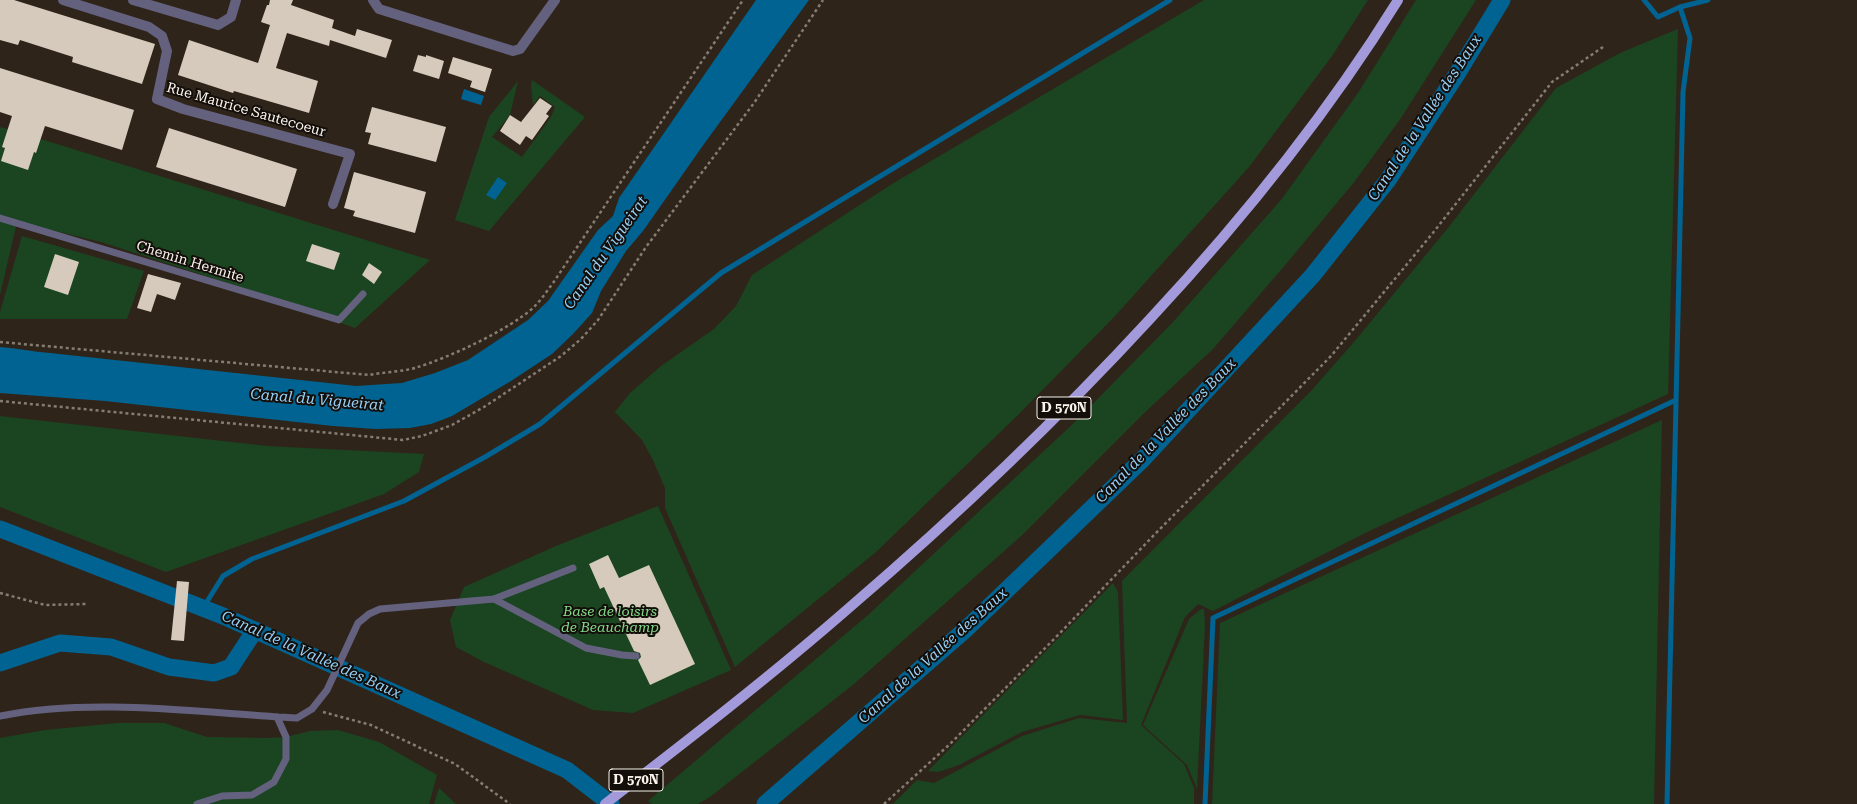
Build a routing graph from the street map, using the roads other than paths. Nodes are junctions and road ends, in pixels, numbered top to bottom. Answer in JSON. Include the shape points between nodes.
{"nodes":[{"id":1,"x":63,"y":0,"type":"edge"},
{"id":2,"x":132,"y":0,"type":"edge"},
{"id":3,"x":236,"y":0,"type":"edge"},
{"id":4,"x":373,"y":0,"type":"edge"},
{"id":5,"x":555,"y":0,"type":"edge"},
{"id":6,"x":1398,"y":0,"type":"edge"},
{"id":7,"x":333,"y":204,"type":"dead end"},
{"id":8,"x":0,"y":218,"type":"edge"},
{"id":9,"x":363,"y":294,"type":"dead end"},
{"id":10,"x":573,"y":568,"type":"dead end"},
{"id":11,"x":494,"y":599,"type":"junction"},
{"id":12,"x":636,"y":656,"type":"dead end"},
{"id":13,"x":0,"y":716,"type":"edge"},
{"id":14,"x":277,"y":717,"type":"junction"},
{"id":15,"x":197,"y":804,"type":"edge"},
{"id":16,"x":606,"y":804,"type":"edge"}],
"edges":[{"from":1,"to":7,"type":"street","name":"Rue Maurice Sautecoeur","via":[[149,27],[162,36],[167,52],[157,99],[183,109],[350,154]]},
{"from":2,"to":3,"type":"street","via":[[218,25],[231,16]]},
{"from":4,"to":5,"type":"street","via":[[379,9],[513,51],[520,49]]},
{"from":6,"to":16,"type":"main road","number":"D 570N","via":[[1379,32],[1275,175],[1205,259],[1118,353],[978,492],[849,608]]},
{"from":8,"to":9,"type":"lane","name":"Chemin Hermite","via":[[338,320]]},
{"from":10,"to":11,"type":"lane"},
{"from":11,"to":12,"type":"lane","via":[[586,648]]},
{"from":11,"to":14,"type":"lane","via":[[380,610],[369,614],[358,622],[327,690],[312,709],[297,718]]},
{"from":13,"to":14,"type":"lane","via":[[26,711],[116,707]]},
{"from":14,"to":15,"type":"lane","via":[[286,737],[286,759],[274,782],[252,795],[222,796]]}]}
